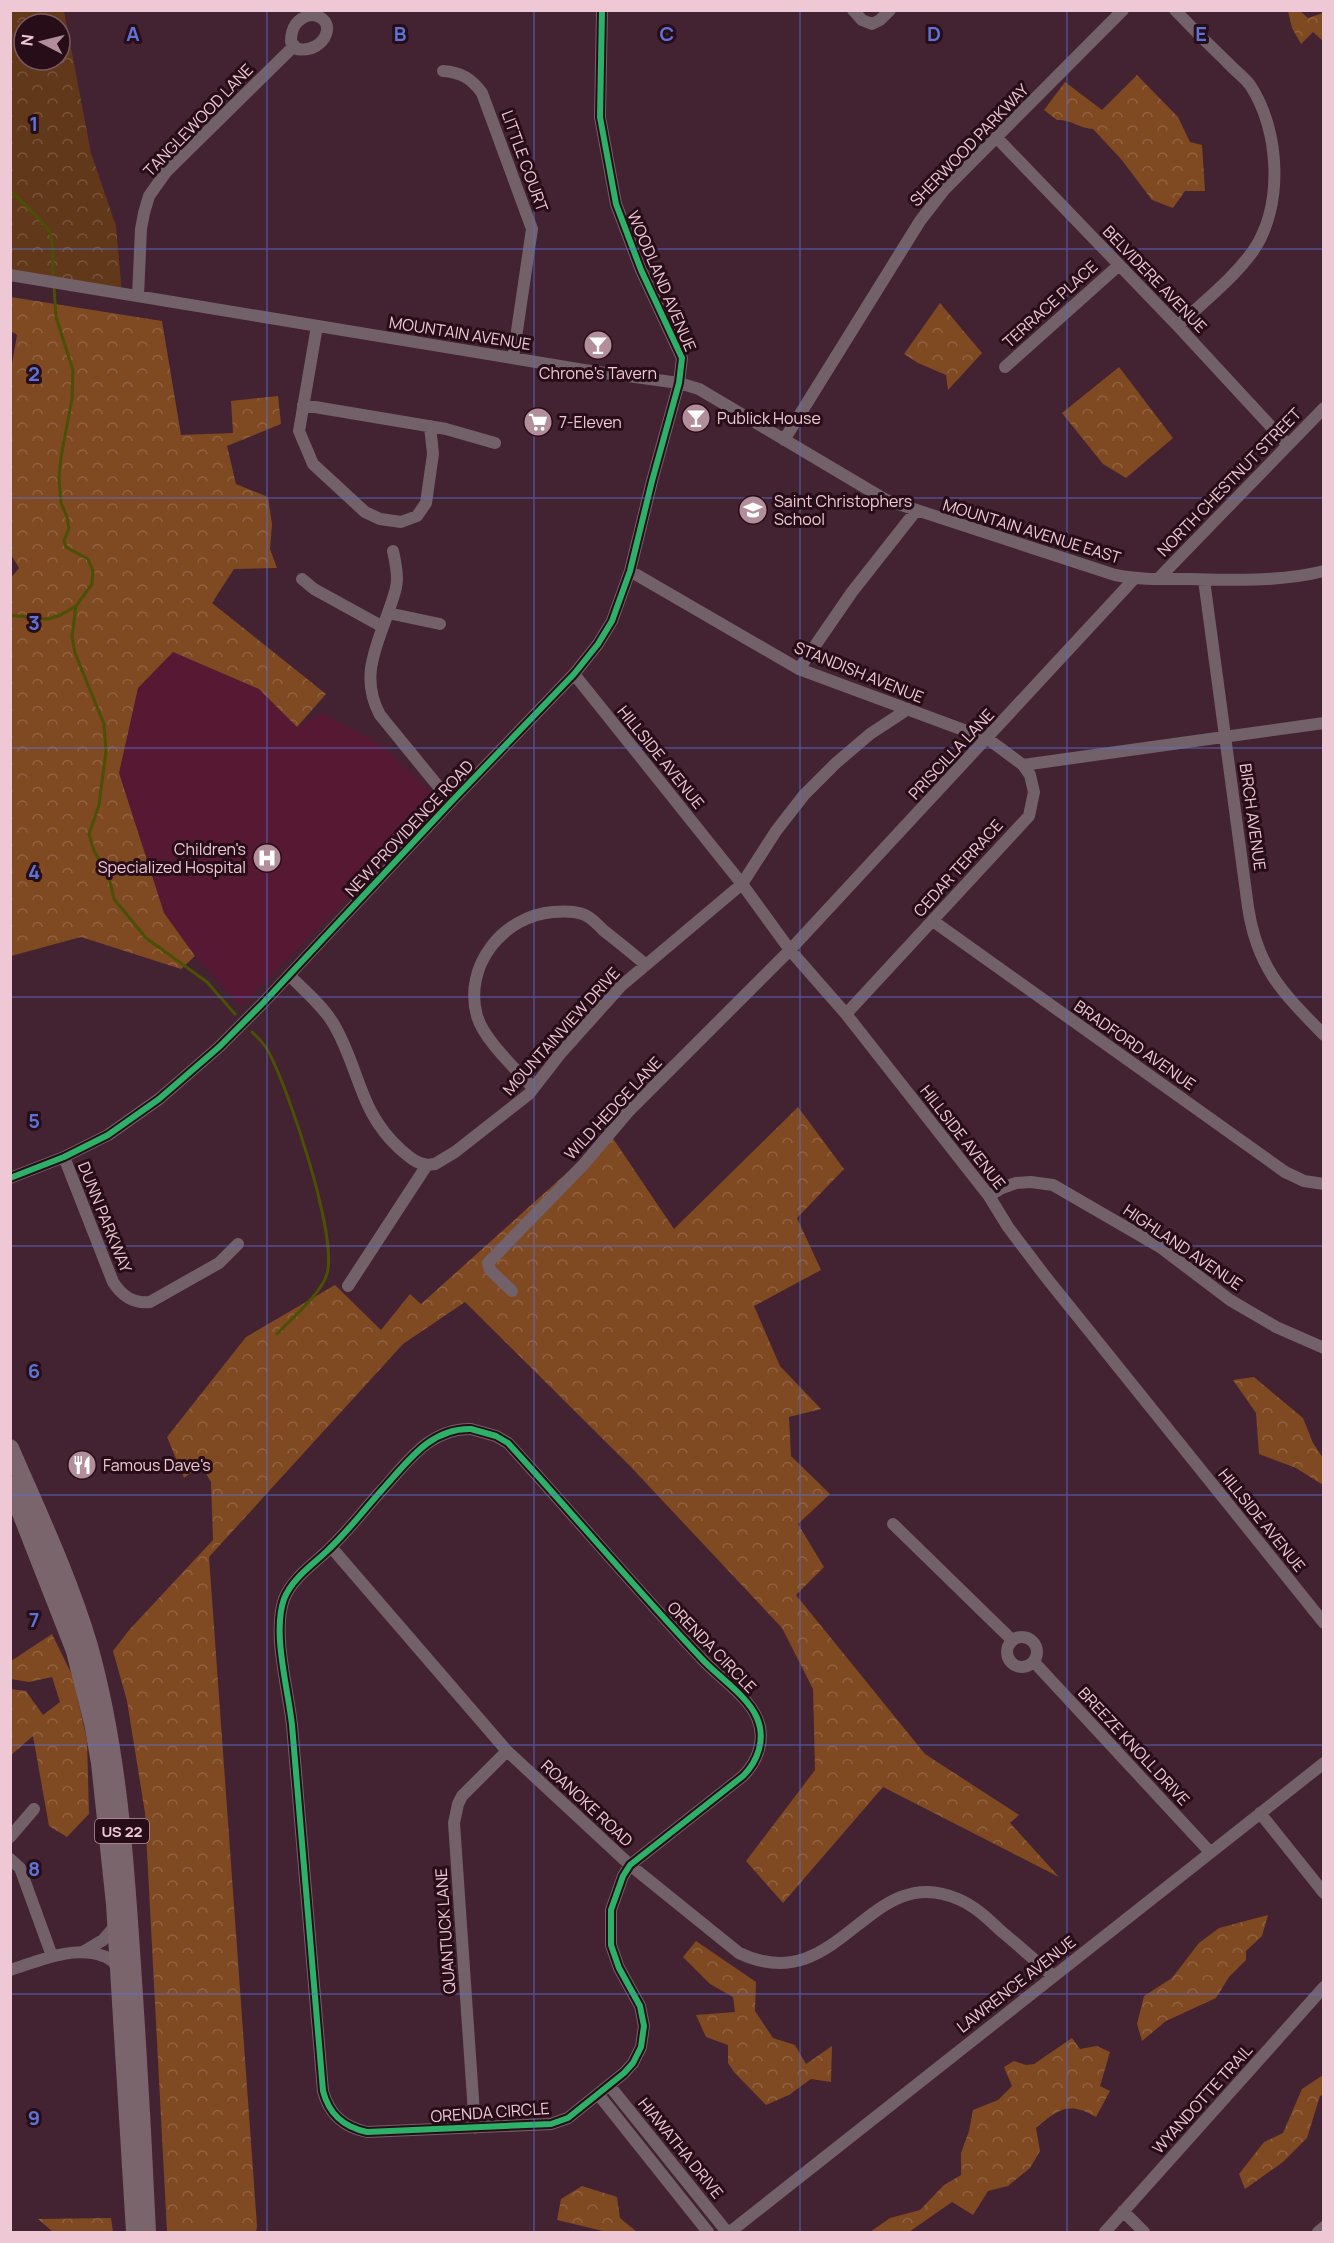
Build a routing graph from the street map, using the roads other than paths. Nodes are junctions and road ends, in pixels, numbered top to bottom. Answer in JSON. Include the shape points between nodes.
{"nodes":[{"id":1,"x":602,"y":10,"type":"edge"},
{"id":2,"x":853,"y":10,"type":"edge"},
{"id":3,"x":890,"y":10,"type":"edge"},
{"id":4,"x":1123,"y":10,"type":"edge"},
{"id":5,"x":1174,"y":10,"type":"edge"},
{"id":6,"x":293,"y":46,"type":"dead end"},
{"id":7,"x":443,"y":71,"type":"dead end"},
{"id":8,"x":997,"y":138,"type":"junction"},
{"id":9,"x":1118,"y":266,"type":"junction"},
{"id":10,"x":10,"y":275,"type":"edge"},
{"id":11,"x":138,"y":296,"type":"junction"},
{"id":12,"x":317,"y":326,"type":"junction"},
{"id":13,"x":1178,"y":326,"type":"junction"},
{"id":14,"x":513,"y":358,"type":"junction"},
{"id":15,"x":1005,"y":367,"type":"dead end"},
{"id":16,"x":679,"y":383,"type":"junction"},
{"id":17,"x":303,"y":405,"type":"junction"},
{"id":18,"x":1323,"y":408,"type":"edge"},
{"id":19,"x":430,"y":426,"type":"junction"},
{"id":20,"x":784,"y":440,"type":"junction"},
{"id":21,"x":495,"y":443,"type":"dead end"},
{"id":22,"x":1288,"y":445,"type":"junction"},
{"id":23,"x":877,"y":496,"type":"joint"},
{"id":24,"x":915,"y":512,"type":"junction"},
{"id":25,"x":393,"y":551,"type":"dead end"},
{"id":26,"x":630,"y":571,"type":"junction"},
{"id":27,"x":1323,"y":571,"type":"edge"},
{"id":28,"x":302,"y":579,"type":"dead end"},
{"id":29,"x":1134,"y":579,"type":"junction"},
{"id":30,"x":1158,"y":579,"type":"junction"},
{"id":31,"x":1204,"y":580,"type":"junction"},
{"id":32,"x":388,"y":614,"type":"junction"},
{"id":33,"x":440,"y":624,"type":"dead end"},
{"id":34,"x":383,"y":627,"type":"junction"},
{"id":35,"x":799,"y":669,"type":"junction"},
{"id":36,"x":574,"y":674,"type":"junction"},
{"id":37,"x":908,"y":709,"type":"junction"},
{"id":38,"x":1323,"y":723,"type":"edge"},
{"id":39,"x":1225,"y":736,"type":"junction"},
{"id":40,"x":988,"y":739,"type":"junction"},
{"id":41,"x":1023,"y":765,"type":"junction"},
{"id":42,"x":451,"y":802,"type":"junction"},
{"id":43,"x":742,"y":884,"type":"junction"},
{"id":44,"x":933,"y":921,"type":"junction"},
{"id":45,"x":790,"y":950,"type":"junction"},
{"id":46,"x":646,"y":965,"type":"junction"},
{"id":47,"x":290,"y":975,"type":"junction"},
{"id":48,"x":846,"y":1014,"type":"junction"},
{"id":49,"x":1323,"y":1035,"type":"edge"},
{"id":50,"x":534,"y":1088,"type":"junction"},
{"id":51,"x":64,"y":1157,"type":"junction"},
{"id":52,"x":427,"y":1165,"type":"junction"},
{"id":53,"x":10,"y":1178,"type":"edge"},
{"id":54,"x":1323,"y":1184,"type":"edge"},
{"id":55,"x":988,"y":1196,"type":"junction"},
{"id":56,"x":238,"y":1244,"type":"dead end"},
{"id":57,"x":348,"y":1286,"type":"dead end"},
{"id":58,"x":512,"y":1291,"type":"dead end"},
{"id":59,"x":1323,"y":1348,"type":"edge"},
{"id":60,"x":10,"y":1448,"type":"edge"},
{"id":61,"x":10,"y":1485,"type":"edge"},
{"id":62,"x":893,"y":1524,"type":"dead end"},
{"id":63,"x":331,"y":1547,"type":"junction"},
{"id":64,"x":1323,"y":1623,"type":"edge"},
{"id":65,"x":1012,"y":1640,"type":"junction"},
{"id":66,"x":1034,"y":1662,"type":"junction"},
{"id":67,"x":507,"y":1751,"type":"junction"},
{"id":68,"x":1323,"y":1763,"type":"edge"},
{"id":69,"x":34,"y":1809,"type":"dead end"},
{"id":70,"x":1260,"y":1813,"type":"junction"},
{"id":71,"x":10,"y":1837,"type":"edge"},
{"id":72,"x":1210,"y":1852,"type":"junction"},
{"id":73,"x":10,"y":1859,"type":"edge"},
{"id":74,"x":630,"y":1865,"type":"junction"},
{"id":75,"x":1323,"y":1893,"type":"edge"},
{"id":76,"x":116,"y":1925,"type":"junction"},
{"id":77,"x":83,"y":1952,"type":"junction"},
{"id":78,"x":52,"y":1956,"type":"junction"},
{"id":79,"x":119,"y":1966,"type":"junction"},
{"id":80,"x":10,"y":1970,"type":"edge"},
{"id":81,"x":1053,"y":1976,"type":"junction"},
{"id":82,"x":1323,"y":1987,"type":"edge"},
{"id":83,"x":609,"y":2085,"type":"junction"},
{"id":84,"x":598,"y":2094,"type":"junction"},
{"id":85,"x":475,"y":2128,"type":"junction"},
{"id":86,"x":1123,"y":2211,"type":"junction"},
{"id":87,"x":1323,"y":2227,"type":"edge"},
{"id":88,"x":135,"y":2232,"type":"edge"},
{"id":89,"x":147,"y":2232,"type":"edge"},
{"id":90,"x":708,"y":2232,"type":"edge"},
{"id":91,"x":728,"y":2232,"type":"edge"},
{"id":92,"x":1105,"y":2232,"type":"edge"},
{"id":93,"x":1144,"y":2232,"type":"edge"},
{"id":94,"x":1318,"y":2232,"type":"edge"}],
"edges":[{"from":1,"to":16,"type":"street","name":"WOODLAND AVENUE","via":[[600,117],[606,162],[627,237],[681,354]]},
{"from":2,"to":3,"type":"street","via":[[872,24]]},
{"from":4,"to":8,"type":"street","name":"SHERWOOD PARKWAY"},
{"from":5,"to":13,"type":"street","via":[[1249,84],[1268,120],[1275,174],[1265,225],[1253,250]]},
{"from":6,"to":11,"type":"street","name":"TANGLEWOOD LANE","via":[[166,172],[149,196],[141,229]]},
{"from":7,"to":14,"type":"street","name":"LITTLE COURT","via":[[470,79],[482,93],[532,229]]},
{"from":8,"to":9,"type":"street","name":"BELVIDERE AVENUE"},
{"from":8,"to":20,"type":"street","name":"SHERWOOD PARKWAY","via":[[944,190],[910,235]]},
{"from":9,"to":13,"type":"street","name":"BELVIDERE AVENUE"},
{"from":9,"to":15,"type":"street","name":"TERRACE PLACE"},
{"from":10,"to":11,"type":"street","name":"MOUNTAIN AVENUE"},
{"from":11,"to":12,"type":"street","name":"MOUNTAIN AVENUE"},
{"from":12,"to":14,"type":"street","name":"MOUNTAIN AVENUE"},
{"from":12,"to":17,"type":"street"},
{"from":13,"to":22,"type":"street","name":"BELVIDERE AVENUE"},
{"from":14,"to":16,"type":"street","name":"MOUNTAIN AVENUE"},
{"from":16,"to":20,"type":"street","name":"MOUNTAIN AVENUE","via":[[699,388]]},
{"from":16,"to":26,"type":"street","name":"NEW PROVIDENCE ROAD"},
{"from":17,"to":19,"type":"street"},
{"from":17,"to":19,"type":"street","via":[[299,431],[313,464],[365,512],[380,519],[401,522],[417,516],[426,503],[433,454]]},
{"from":18,"to":22,"type":"street","name":"NORTH CHESTNUT STREET"},
{"from":19,"to":21,"type":"street"},
{"from":20,"to":23,"type":"street","name":"MOUNTAIN AVENUE"},
{"from":22,"to":30,"type":"street","name":"NORTH CHESTNUT STREET"},
{"from":23,"to":24,"type":"street","name":"MOUNTAIN AVENUE EAST"},
{"from":24,"to":29,"type":"street","name":"MOUNTAIN AVENUE EAST"},
{"from":24,"to":35,"type":"street","via":[[852,592]]},
{"from":25,"to":32,"type":"street","via":[[397,580]]},
{"from":26,"to":35,"type":"street","name":"STANDISH AVENUE"},
{"from":26,"to":36,"type":"street","name":"NEW PROVIDENCE ROAD","via":[[612,621]]},
{"from":27,"to":31,"type":"street","name":"MOUNTAIN AVENUE EAST","via":[[1281,579]]},
{"from":28,"to":34,"type":"street"},
{"from":29,"to":30,"type":"street","name":"MOUNTAIN AVENUE EAST"},
{"from":29,"to":40,"type":"street","name":"PRISCILLA LANE"},
{"from":30,"to":31,"type":"street","name":"MOUNTAIN AVENUE EAST"},
{"from":31,"to":39,"type":"street","name":"BIRCH AVENUE"},
{"from":32,"to":33,"type":"street"},
{"from":32,"to":34,"type":"street"},
{"from":34,"to":42,"type":"street","via":[[370,674],[373,701]]},
{"from":35,"to":37,"type":"street","name":"STANDISH AVENUE"},
{"from":36,"to":42,"type":"street","name":"NEW PROVIDENCE ROAD"},
{"from":36,"to":43,"type":"street","name":"HILLSIDE AVENUE"},
{"from":37,"to":40,"type":"street","name":"STANDISH AVENUE"},
{"from":37,"to":43,"type":"street","name":"MOUNTAINVIEW DRIVE","via":[[853,749],[804,795]]},
{"from":38,"to":39,"type":"street"},
{"from":39,"to":41,"type":"street"},
{"from":39,"to":49,"type":"street","name":"BIRCH AVENUE","via":[[1255,940],[1277,984]]},
{"from":40,"to":41,"type":"street"},
{"from":40,"to":45,"type":"street","name":"PRISCILLA LANE"},
{"from":41,"to":44,"type":"street","name":"CEDAR TERRACE","via":[[1033,783],[1029,816]]},
{"from":42,"to":47,"type":"street","name":"NEW PROVIDENCE ROAD"},
{"from":43,"to":45,"type":"street","name":"HILLSIDE AVENUE"},
{"from":43,"to":46,"type":"street","name":"MOUNTAINVIEW DRIVE"},
{"from":44,"to":48,"type":"street","name":"CEDAR TERRACE"},
{"from":44,"to":54,"type":"street","name":"BRADFORD AVENUE","via":[[1285,1172]]},
{"from":45,"to":48,"type":"street","name":"HILLSIDE AVENUE"},
{"from":45,"to":58,"type":"street","name":"WILD HEDGE LANE","via":[[628,1112],[584,1164],[488,1263],[489,1270]]},
{"from":46,"to":50,"type":"street","name":"MOUNTAINVIEW DRIVE","via":[[621,986]]},
{"from":46,"to":50,"type":"street","via":[[586,915],[569,912],[526,918],[492,945],[479,966],[475,982],[477,1015],[483,1030]]},
{"from":47,"to":51,"type":"street","name":"NEW PROVIDENCE ROAD","via":[[219,1047],[159,1099],[108,1135]]},
{"from":47,"to":52,"type":"street","via":[[332,1022],[379,1128],[410,1158]]},
{"from":48,"to":55,"type":"street","name":"HILLSIDE AVENUE"},
{"from":50,"to":52,"type":"street","name":"MOUNTAINVIEW DRIVE","via":[[455,1152]]},
{"from":51,"to":53,"type":"street","name":"NEW PROVIDENCE ROAD"},
{"from":51,"to":56,"type":"street","name":"DUNN PARKWAY","via":[[113,1282],[126,1298],[150,1302],[219,1263]]},
{"from":52,"to":57,"type":"street"},
{"from":55,"to":59,"type":"street","name":"HIGHLAND AVENUE","via":[[1009,1185],[1031,1182],[1061,1189],[1160,1247],[1230,1300],[1275,1328]]},
{"from":55,"to":64,"type":"street","name":"HILLSIDE AVENUE","via":[[1045,1276]]},
{"from":60,"to":89,"type":"highway","number":"US 22","via":[[64,1575],[89,1646],[106,1720],[117,1783],[128,1897]]},
{"from":61,"to":76,"type":"highway","number":"US 22","via":[[75,1651],[93,1723],[107,1812]]},
{"from":62,"to":65,"type":"street","name":"BREEZE KNOLL DRIVE"},
{"from":63,"to":67,"type":"street","name":"ROANOKE ROAD"},
{"from":63,"to":74,"type":"street","name":"ORENDA CIRCLE","via":[[418,1450],[438,1435],[471,1429],[508,1443],[702,1660],[753,1709],[761,1729],[760,1750],[750,1769]]},
{"from":63,"to":85,"type":"street","name":"ORENDA CIRCLE","via":[[289,1589],[279,1624],[292,1728],[323,2091],[338,2119],[356,2130],[377,2133]]},
{"from":65,"to":66,"type":"street","name":"BREEZE KNOLL DRIVE","via":[[1022,1636],[1032,1640],[1037,1648]]},
{"from":65,"to":66,"type":"street","via":[[1007,1649],[1012,1664],[1026,1667]]},
{"from":66,"to":72,"type":"street","name":"BREEZE KNOLL DRIVE"},
{"from":67,"to":74,"type":"street","name":"ROANOKE ROAD"},
{"from":67,"to":85,"type":"street","name":"QUANTUCK LANE","via":[[462,1797],[454,1823]]},
{"from":68,"to":70,"type":"street","name":"LAWRENCE AVENUE"},
{"from":69,"to":71,"type":"street"},
{"from":70,"to":72,"type":"street","name":"LAWRENCE AVENUE"},
{"from":70,"to":75,"type":"street"},
{"from":72,"to":81,"type":"street","name":"LAWRENCE AVENUE"},
{"from":73,"to":78,"type":"street","via":[[20,1868]]},
{"from":74,"to":81,"type":"street","name":"ROANOKE ROAD","via":[[731,1948],[755,1960],[781,1963],[816,1955],[890,1901],[932,1893],[957,1898],[973,1907]]},
{"from":74,"to":83,"type":"street","name":"ORENDA CIRCLE","via":[[611,1910],[611,1945],[640,2006],[643,2037],[633,2063]]},
{"from":76,"to":77,"type":"street","via":[[103,1940]]},
{"from":76,"to":79,"type":"highway","number":"US 22"},
{"from":77,"to":78,"type":"street"},
{"from":77,"to":79,"type":"street","via":[[105,1956]]},
{"from":78,"to":80,"type":"street"},
{"from":79,"to":88,"type":"highway","number":"US 22"},
{"from":81,"to":91,"type":"street","name":"LAWRENCE AVENUE"},
{"from":82,"to":86,"type":"street","name":"WYANDOTTE TRAIL"},
{"from":83,"to":84,"type":"street","name":"ORENDA CIRCLE"},
{"from":83,"to":91,"type":"street","name":"HIAWATHA DRIVE"},
{"from":84,"to":85,"type":"street","name":"ORENDA CIRCLE","via":[[558,2122]]},
{"from":84,"to":90,"type":"street","name":"HIAWATHA DRIVE"},
{"from":86,"to":92,"type":"street","name":"WYANDOTTE TRAIL"},
{"from":86,"to":93,"type":"street"},
{"from":87,"to":94,"type":"street"}]}
